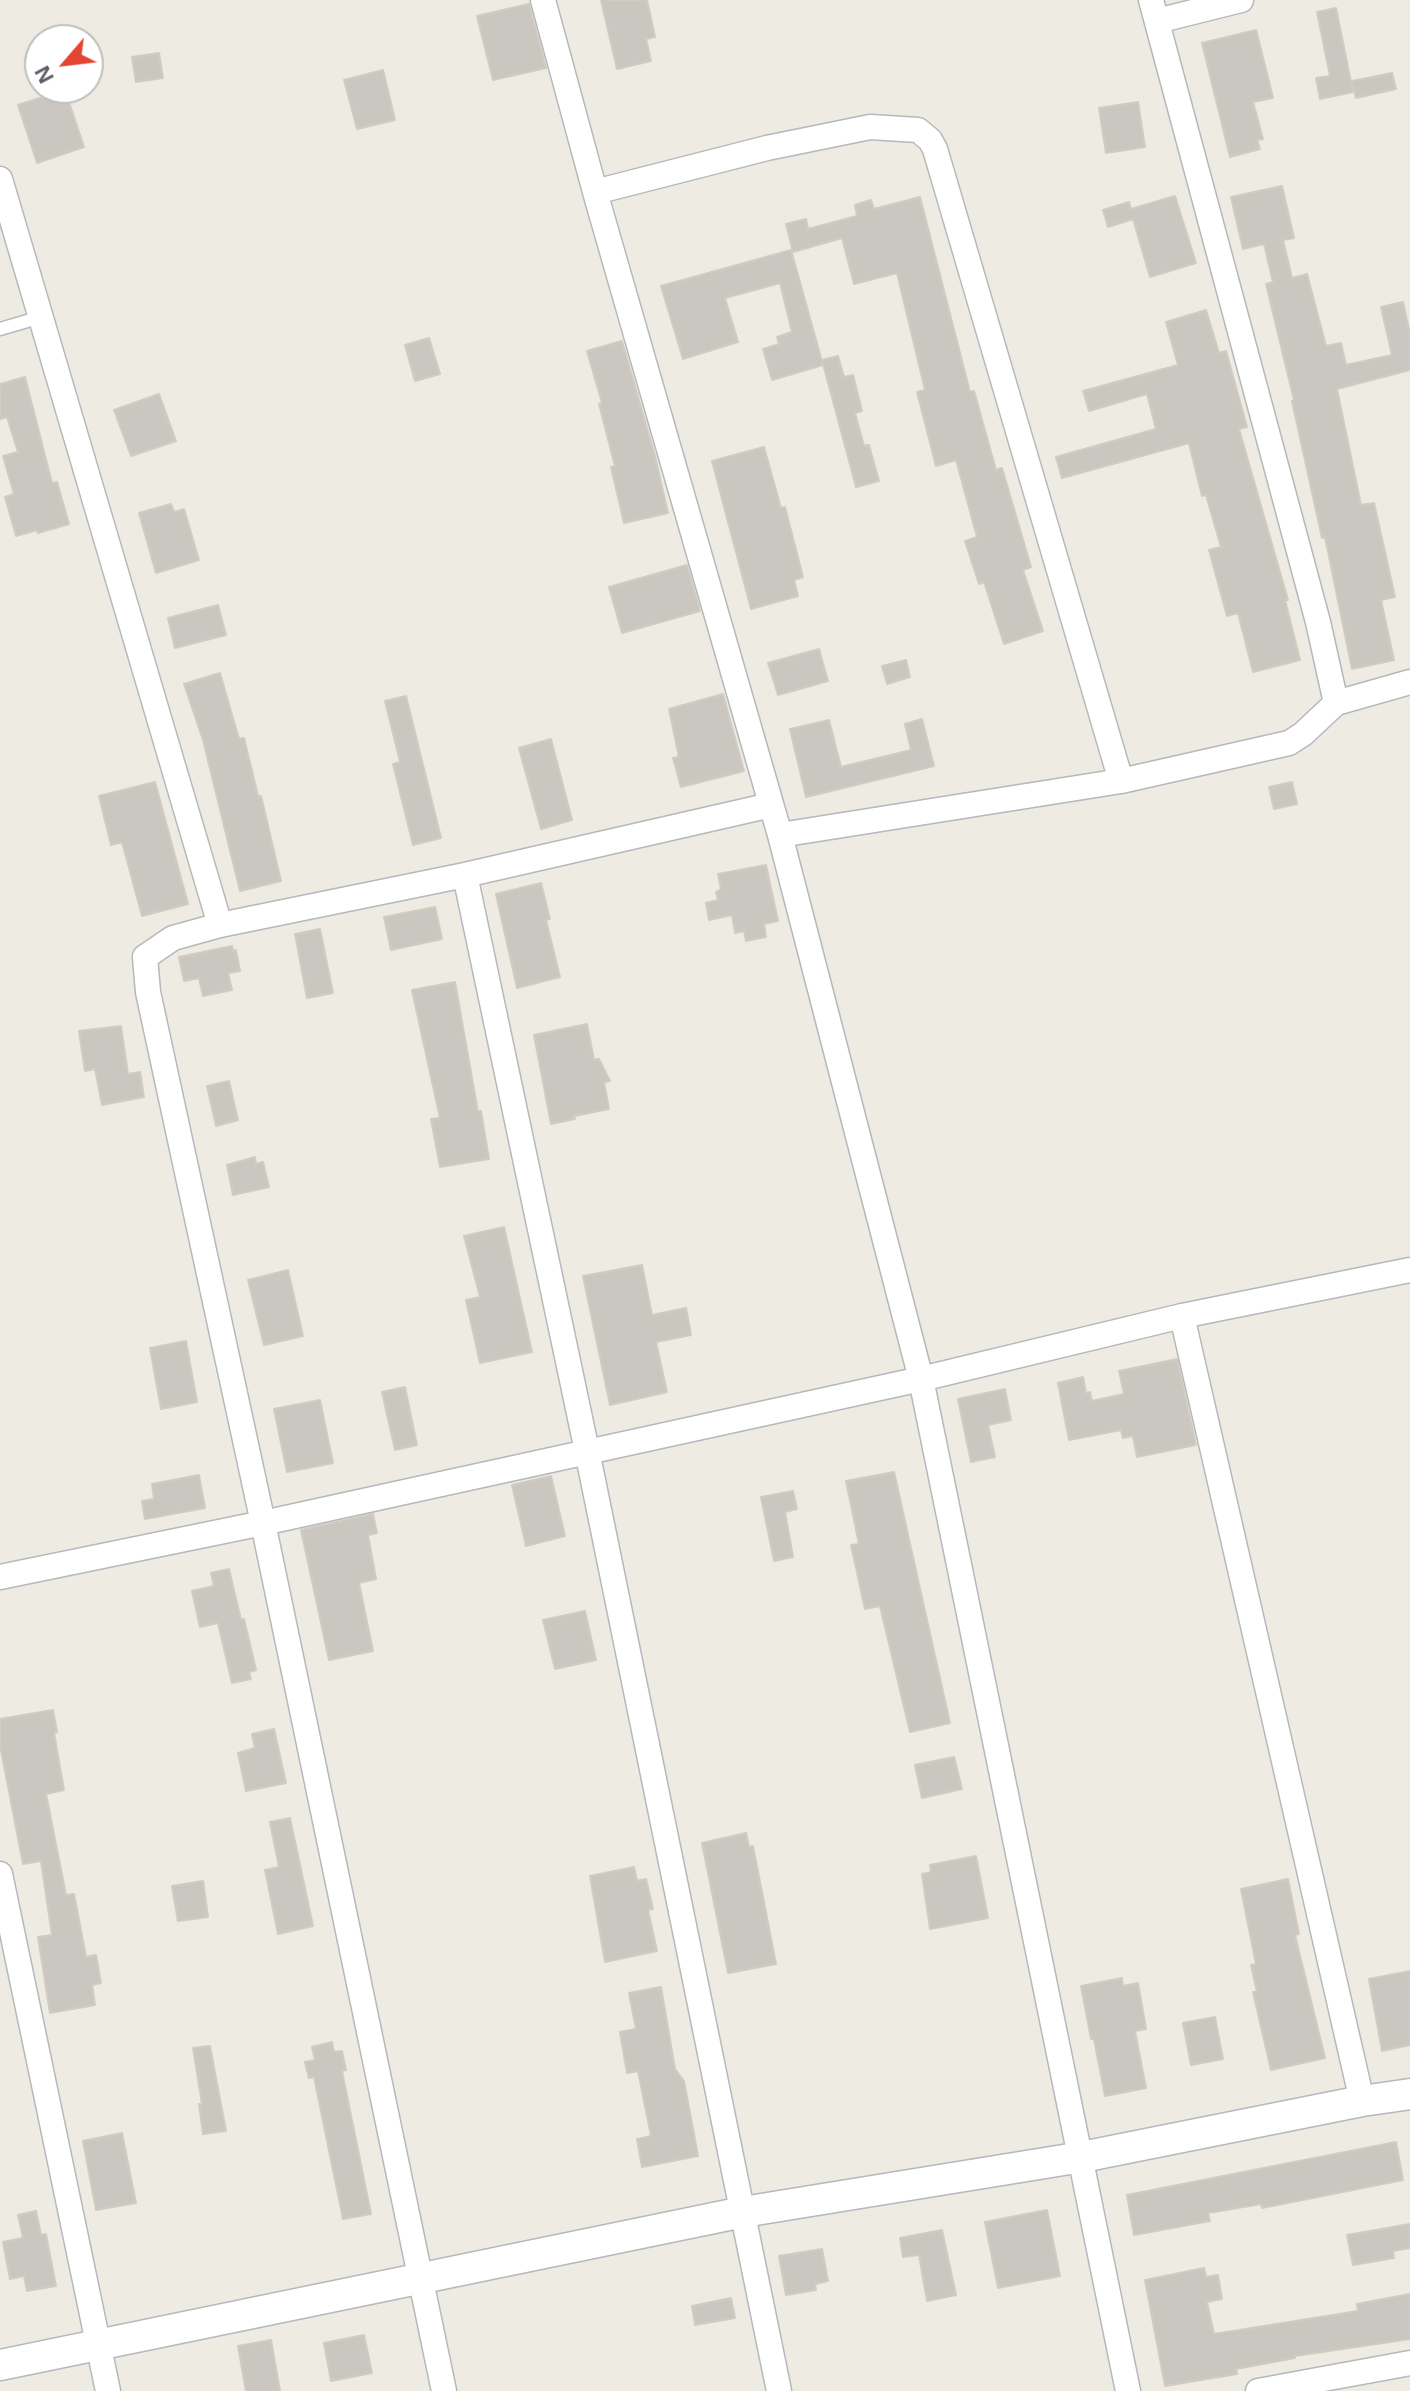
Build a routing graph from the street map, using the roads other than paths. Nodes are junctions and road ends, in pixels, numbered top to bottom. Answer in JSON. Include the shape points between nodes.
{"nodes":[{"id":1,"x":543,"y":0,"type":"edge"},
{"id":2,"x":1241,"y":0,"type":"edge"},
{"id":3,"x":1154,"y":11,"type":"edge"},
{"id":4,"x":0,"y":179,"type":"edge"},
{"id":5,"x":595,"y":192,"type":"junction"},
{"id":6,"x":41,"y":317,"type":"junction"},
{"id":7,"x":0,"y":329,"type":"edge"},
{"id":8,"x":1410,"y":682,"type":"edge"},
{"id":9,"x":1336,"y":703,"type":"junction"},
{"id":10,"x":1121,"y":781,"type":"junction"},
{"id":11,"x":771,"y":805,"type":"junction"},
{"id":12,"x":780,"y":835,"type":"junction"},
{"id":13,"x":465,"y":875,"type":"junction"},
{"id":14,"x":220,"y":925,"type":"junction"},
{"id":15,"x":1410,"y":1270,"type":"edge"},
{"id":16,"x":1182,"y":1316,"type":"junction"},
{"id":17,"x":921,"y":1379,"type":"junction"},
{"id":18,"x":587,"y":1451,"type":"junction"},
{"id":19,"x":263,"y":1523,"type":"junction"},
{"id":20,"x":0,"y":1577,"type":"edge"},
{"id":21,"x":0,"y":1874,"type":"edge"},
{"id":22,"x":1410,"y":2094,"type":"edge"},
{"id":23,"x":1362,"y":2101,"type":"junction"},
{"id":24,"x":1082,"y":2157,"type":"junction"},
{"id":25,"x":743,"y":2212,"type":"junction"},
{"id":26,"x":420,"y":2278,"type":"junction"},
{"id":27,"x":99,"y":2345,"type":"junction"},
{"id":28,"x":1410,"y":2363,"type":"edge"},
{"id":29,"x":0,"y":2365,"type":"edge"},
{"id":30,"x":108,"y":2391,"type":"edge"},
{"id":31,"x":444,"y":2391,"type":"edge"},
{"id":32,"x":779,"y":2391,"type":"edge"},
{"id":33,"x":1128,"y":2391,"type":"edge"},
{"id":34,"x":1258,"y":2391,"type":"edge"}],
"edges":[{"from":1,"to":5,"type":"street"},
{"from":2,"to":3,"type":"street"},
{"from":3,"to":9,"type":"street"},
{"from":4,"to":6,"type":"street"},
{"from":5,"to":10,"type":"street","via":[[870,127],[918,130],[930,140]]},
{"from":5,"to":11,"type":"street"},
{"from":6,"to":7,"type":"lane"},
{"from":6,"to":14,"type":"street"},
{"from":8,"to":9,"type":"street"},
{"from":9,"to":10,"type":"street","via":[[1289,743]]},
{"from":10,"to":12,"type":"street"},
{"from":11,"to":12,"type":"street"},
{"from":11,"to":13,"type":"street"},
{"from":12,"to":17,"type":"street"},
{"from":13,"to":14,"type":"street"},
{"from":13,"to":18,"type":"street"},
{"from":14,"to":19,"type":"street","via":[[173,938],[145,957],[148,992]]},
{"from":15,"to":16,"type":"street"},
{"from":16,"to":17,"type":"street"},
{"from":16,"to":23,"type":"street"},
{"from":17,"to":18,"type":"street"},
{"from":17,"to":24,"type":"street"},
{"from":18,"to":19,"type":"street"},
{"from":18,"to":25,"type":"street"},
{"from":19,"to":20,"type":"street"},
{"from":19,"to":26,"type":"street"},
{"from":21,"to":27,"type":"street"},
{"from":22,"to":23,"type":"street"},
{"from":23,"to":24,"type":"street"},
{"from":24,"to":25,"type":"street"},
{"from":24,"to":33,"type":"street"},
{"from":25,"to":26,"type":"street"},
{"from":25,"to":32,"type":"street"},
{"from":26,"to":27,"type":"street"},
{"from":26,"to":31,"type":"street"},
{"from":27,"to":29,"type":"street"},
{"from":27,"to":30,"type":"street"},
{"from":28,"to":34,"type":"street"}]}
